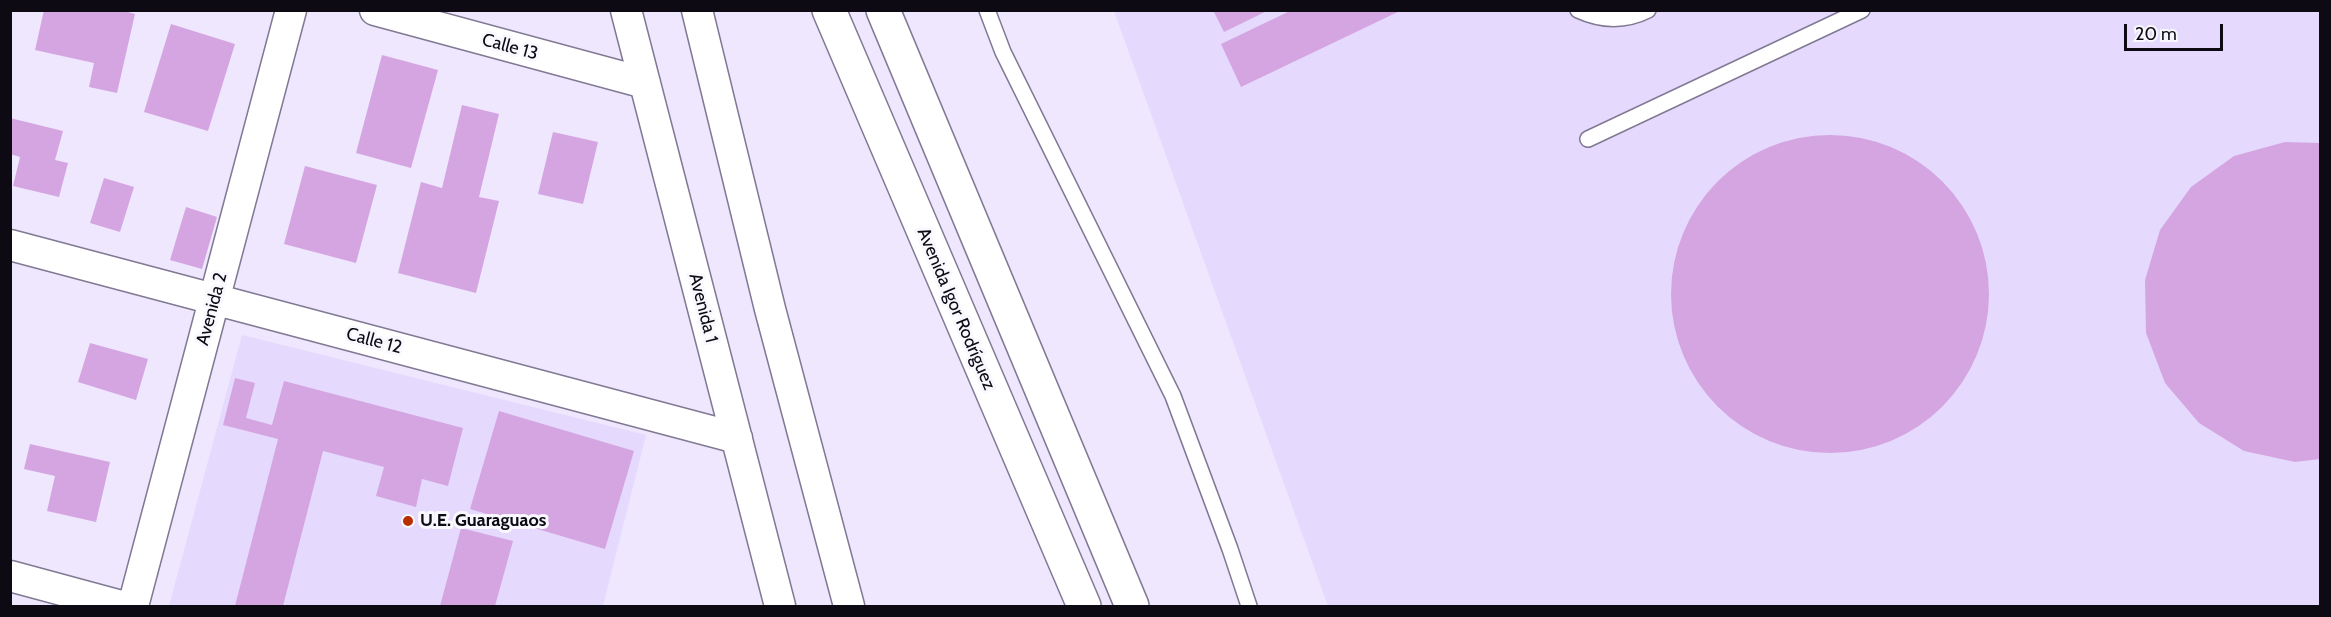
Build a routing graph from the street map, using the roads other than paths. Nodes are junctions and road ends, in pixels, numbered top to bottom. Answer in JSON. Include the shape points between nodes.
{"nodes":[{"id":1,"x":291,"y":10,"type":"edge"},
{"id":2,"x":375,"y":10,"type":"edge"},
{"id":3,"x":626,"y":10,"type":"edge"},
{"id":4,"x":697,"y":10,"type":"edge"},
{"id":5,"x":829,"y":10,"type":"edge"},
{"id":6,"x":883,"y":10,"type":"edge"},
{"id":7,"x":987,"y":10,"type":"edge"},
{"id":8,"x":1578,"y":10,"type":"edge"},
{"id":9,"x":1648,"y":10,"type":"edge"},
{"id":10,"x":1862,"y":10,"type":"edge"},
{"id":11,"x":645,"y":83,"type":"junction"},
{"id":12,"x":1588,"y":139,"type":"dead end"},
{"id":13,"x":10,"y":245,"type":"edge"},
{"id":14,"x":214,"y":298,"type":"junction"},
{"id":15,"x":736,"y":438,"type":"junction"},
{"id":16,"x":10,"y":576,"type":"edge"},
{"id":17,"x":121,"y":606,"type":"edge"},
{"id":18,"x":133,"y":606,"type":"edge"},
{"id":19,"x":780,"y":606,"type":"edge"},
{"id":20,"x":849,"y":606,"type":"edge"},
{"id":21,"x":1084,"y":606,"type":"edge"},
{"id":22,"x":1132,"y":606,"type":"edge"},
{"id":23,"x":1249,"y":606,"type":"edge"}],
"edges":[{"from":1,"to":14,"type":"street","name":"Avenida 2"},
{"from":2,"to":11,"type":"street","name":"Calle 13"},
{"from":3,"to":11,"type":"street","name":"Avenida 1"},
{"from":4,"to":20,"type":"street","via":[[770,309]]},
{"from":5,"to":21,"type":"highway","name":"Avenida Igor Rodríguez"},
{"from":6,"to":22,"type":"highway"},
{"from":7,"to":23,"type":"lane","via":[[1003,52],[1173,396]]},
{"from":8,"to":9,"type":"lane","via":[[1596,18],[1633,18]]},
{"from":10,"to":12,"type":"lane"},
{"from":11,"to":15,"type":"street","name":"Avenida 1"},
{"from":13,"to":14,"type":"street","name":"Calle 12"},
{"from":14,"to":15,"type":"street","name":"Calle 12"},
{"from":14,"to":18,"type":"street","name":"Avenida 2"},
{"from":15,"to":19,"type":"street","name":"Avenida 1"},
{"from":16,"to":17,"type":"street"}]}
